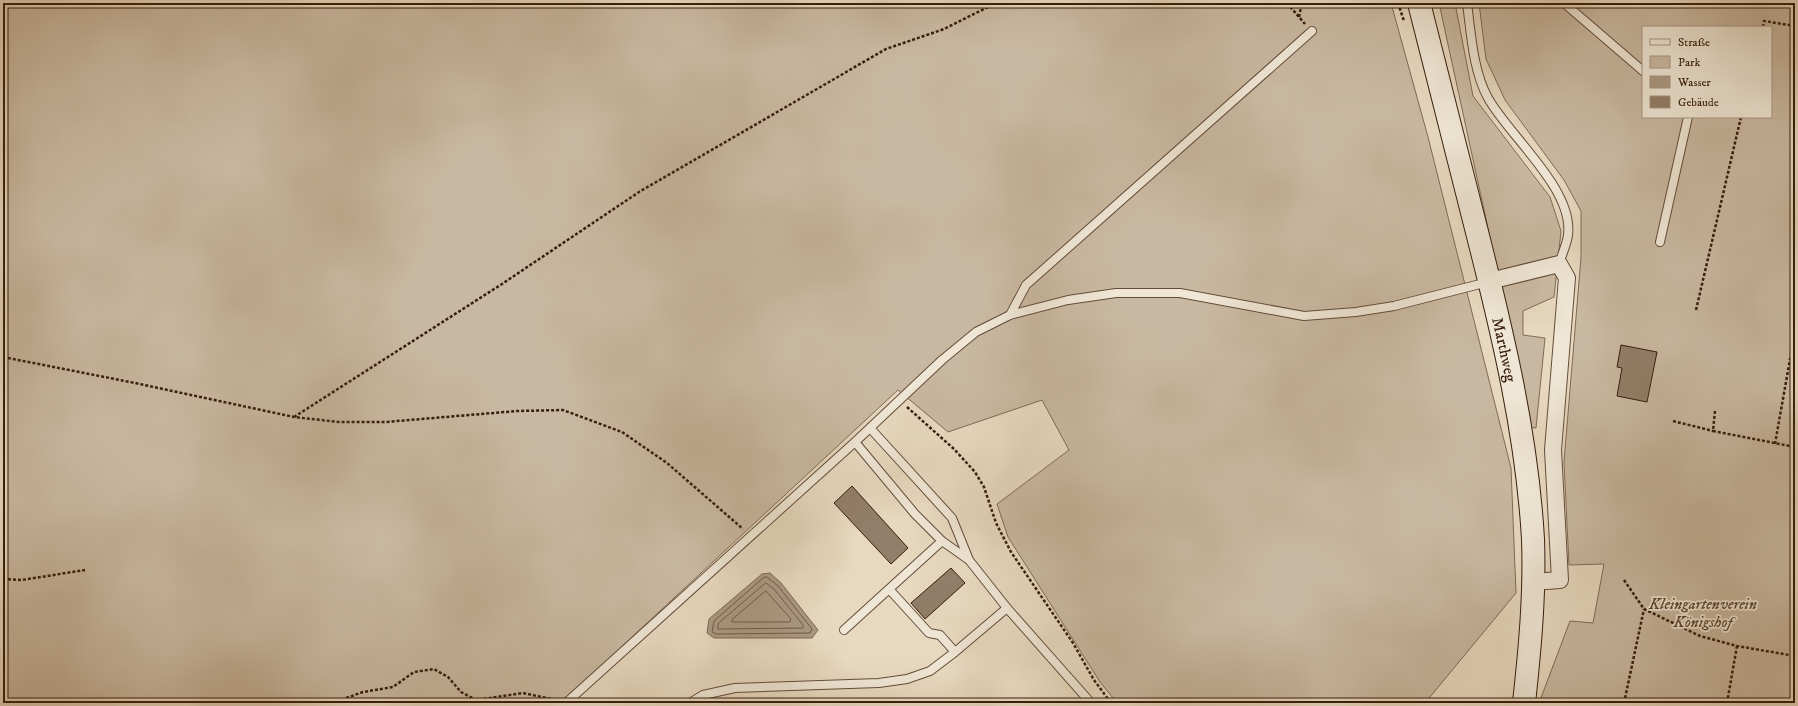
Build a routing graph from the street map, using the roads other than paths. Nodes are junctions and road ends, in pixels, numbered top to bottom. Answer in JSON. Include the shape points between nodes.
{"nodes":[{"id":1,"x":1418,"y":3,"type":"edge"},
{"id":2,"x":1467,"y":3,"type":"edge"},
{"id":3,"x":1564,"y":3,"type":"edge"},
{"id":4,"x":1312,"y":32,"type":"road end"},
{"id":5,"x":1642,"y":70,"type":"edge"},
{"id":6,"x":1688,"y":118,"type":"edge"},
{"id":7,"x":1660,"y":242,"type":"dead end"},
{"id":8,"x":1559,"y":264,"type":"junction"},
{"id":9,"x":1490,"y":281,"type":"junction"},
{"id":10,"x":1010,"y":315,"type":"junction"},
{"id":11,"x":870,"y":428,"type":"junction"},
{"id":12,"x":855,"y":442,"type":"junction"},
{"id":13,"x":942,"y":541,"type":"junction"},
{"id":14,"x":969,"y":560,"type":"junction"},
{"id":15,"x":1533,"y":582,"type":"junction"},
{"id":16,"x":889,"y":590,"type":"junction"},
{"id":17,"x":1006,"y":608,"type":"junction"},
{"id":18,"x":844,"y":630,"type":"dead end"},
{"id":19,"x":955,"y":652,"type":"junction"},
{"id":20,"x":566,"y":703,"type":"edge"},
{"id":21,"x":690,"y":703,"type":"edge"},
{"id":22,"x":1091,"y":703,"type":"edge"},
{"id":23,"x":1524,"y":703,"type":"edge"}],
"edges":[{"from":1,"to":9,"type":"main road","name":"Marthweg"},
{"from":2,"to":8,"type":"lane","via":[[1474,59],[1488,98],[1556,191],[1567,214],[1568,235]]},
{"from":3,"to":5,"type":"lane"},
{"from":4,"to":10,"type":"lane","via":[[1026,285]]},
{"from":6,"to":7,"type":"lane"},
{"from":8,"to":9,"type":"street"},
{"from":8,"to":15,"type":"street","via":[[1567,278],[1553,450],[1560,580]]},
{"from":9,"to":10,"type":"lane","via":[[1394,306],[1334,314],[1304,316],[1180,293],[1116,293],[1068,300]]},
{"from":9,"to":15,"type":"main road","name":"Marthweg","via":[[1523,441],[1533,538]]},
{"from":10,"to":11,"type":"lane","via":[[976,332],[942,360]]},
{"from":11,"to":12,"type":"lane"},
{"from":11,"to":14,"type":"lane","via":[[952,518]]},
{"from":12,"to":13,"type":"lane","via":[[915,514]]},
{"from":12,"to":20,"type":"lane"},
{"from":13,"to":14,"type":"lane"},
{"from":13,"to":16,"type":"lane"},
{"from":14,"to":17,"type":"lane"},
{"from":15,"to":23,"type":"main road","name":"Marthweg"},
{"from":16,"to":18,"type":"lane"},
{"from":16,"to":19,"type":"lane","via":[[929,633],[940,635]]},
{"from":17,"to":19,"type":"lane"},
{"from":17,"to":22,"type":"lane"},
{"from":19,"to":21,"type":"lane","via":[[930,671],[907,679],[879,683],[735,688],[703,695]]}]}
